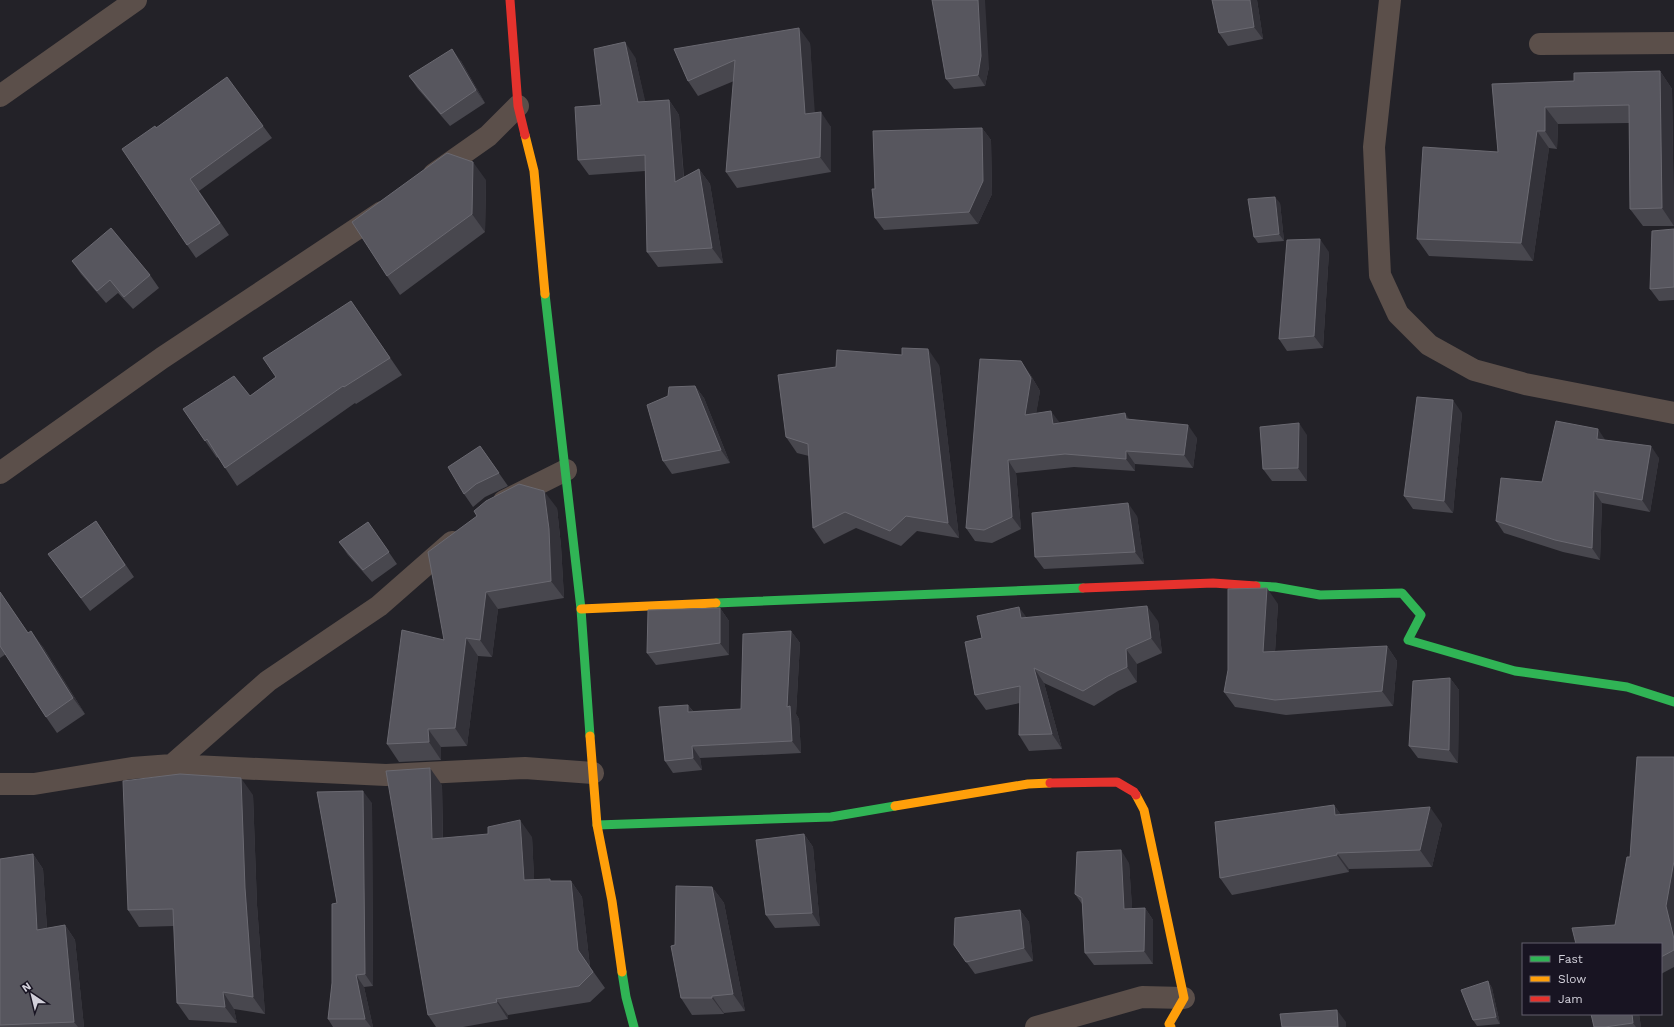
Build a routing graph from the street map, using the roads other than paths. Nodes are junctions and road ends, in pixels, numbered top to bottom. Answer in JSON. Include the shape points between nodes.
{"nodes":[{"id":1,"x":136,"y":0,"type":"edge"},
{"id":2,"x":510,"y":0,"type":"edge"},
{"id":3,"x":1390,"y":0,"type":"edge"},
{"id":4,"x":1674,"y":43,"type":"edge"},
{"id":5,"x":1540,"y":44,"type":"dead end"},
{"id":6,"x":0,"y":96,"type":"edge"},
{"id":7,"x":518,"y":106,"type":"junction"},
{"id":8,"x":420,"y":184,"type":"edge"},
{"id":9,"x":396,"y":202,"type":"edge"},
{"id":10,"x":1674,"y":413,"type":"edge"},
{"id":11,"x":566,"y":470,"type":"junction"},
{"id":12,"x":0,"y":473,"type":"edge"},
{"id":13,"x":485,"y":514,"type":"edge"},
{"id":14,"x":468,"y":529,"type":"edge"},
{"id":15,"x":581,"y":609,"type":"junction"},
{"id":16,"x":1674,"y":702,"type":"edge"},
{"id":17,"x":172,"y":765,"type":"junction"},
{"id":18,"x":594,"y":773,"type":"junction"},
{"id":19,"x":0,"y":784,"type":"edge"},
{"id":20,"x":598,"y":825,"type":"junction"},
{"id":21,"x":1184,"y":998,"type":"junction"},
{"id":22,"x":634,"y":1027,"type":"edge"},
{"id":23,"x":1036,"y":1027,"type":"edge"},
{"id":24,"x":1171,"y":1027,"type":"edge"}],
"edges":[{"from":1,"to":6,"type":"street"},
{"from":2,"to":7,"type":"street"},
{"from":3,"to":10,"type":"street","via":[[1374,147],[1380,274],[1398,314],[1429,346],[1474,370],[1525,384]]},
{"from":4,"to":5,"type":"street"},
{"from":7,"to":8,"type":"street","via":[[488,136]]},
{"from":7,"to":11,"type":"street","via":[[534,172],[546,306]]},
{"from":9,"to":12,"type":"street","via":[[162,358]]},
{"from":11,"to":13,"type":"street","via":[[491,508]]},
{"from":11,"to":15,"type":"street"},
{"from":14,"to":17,"type":"street","via":[[379,606],[268,681]]},
{"from":15,"to":16,"type":"street","via":[[1213,583],[1275,587],[1320,595],[1402,593],[1421,615],[1408,640],[1516,671],[1627,688]]},
{"from":15,"to":18,"type":"street"},
{"from":17,"to":18,"type":"street","via":[[386,775],[526,768]]},
{"from":17,"to":19,"type":"street","via":[[132,768],[34,784]]},
{"from":18,"to":20,"type":"street"},
{"from":20,"to":21,"type":"street","via":[[831,818],[1028,784],[1117,782],[1134,792],[1144,810]]},
{"from":20,"to":22,"type":"street","via":[[626,997]]},
{"from":21,"to":23,"type":"street","via":[[1142,997]]},
{"from":21,"to":24,"type":"street","via":[[1170,1024]]}]}
